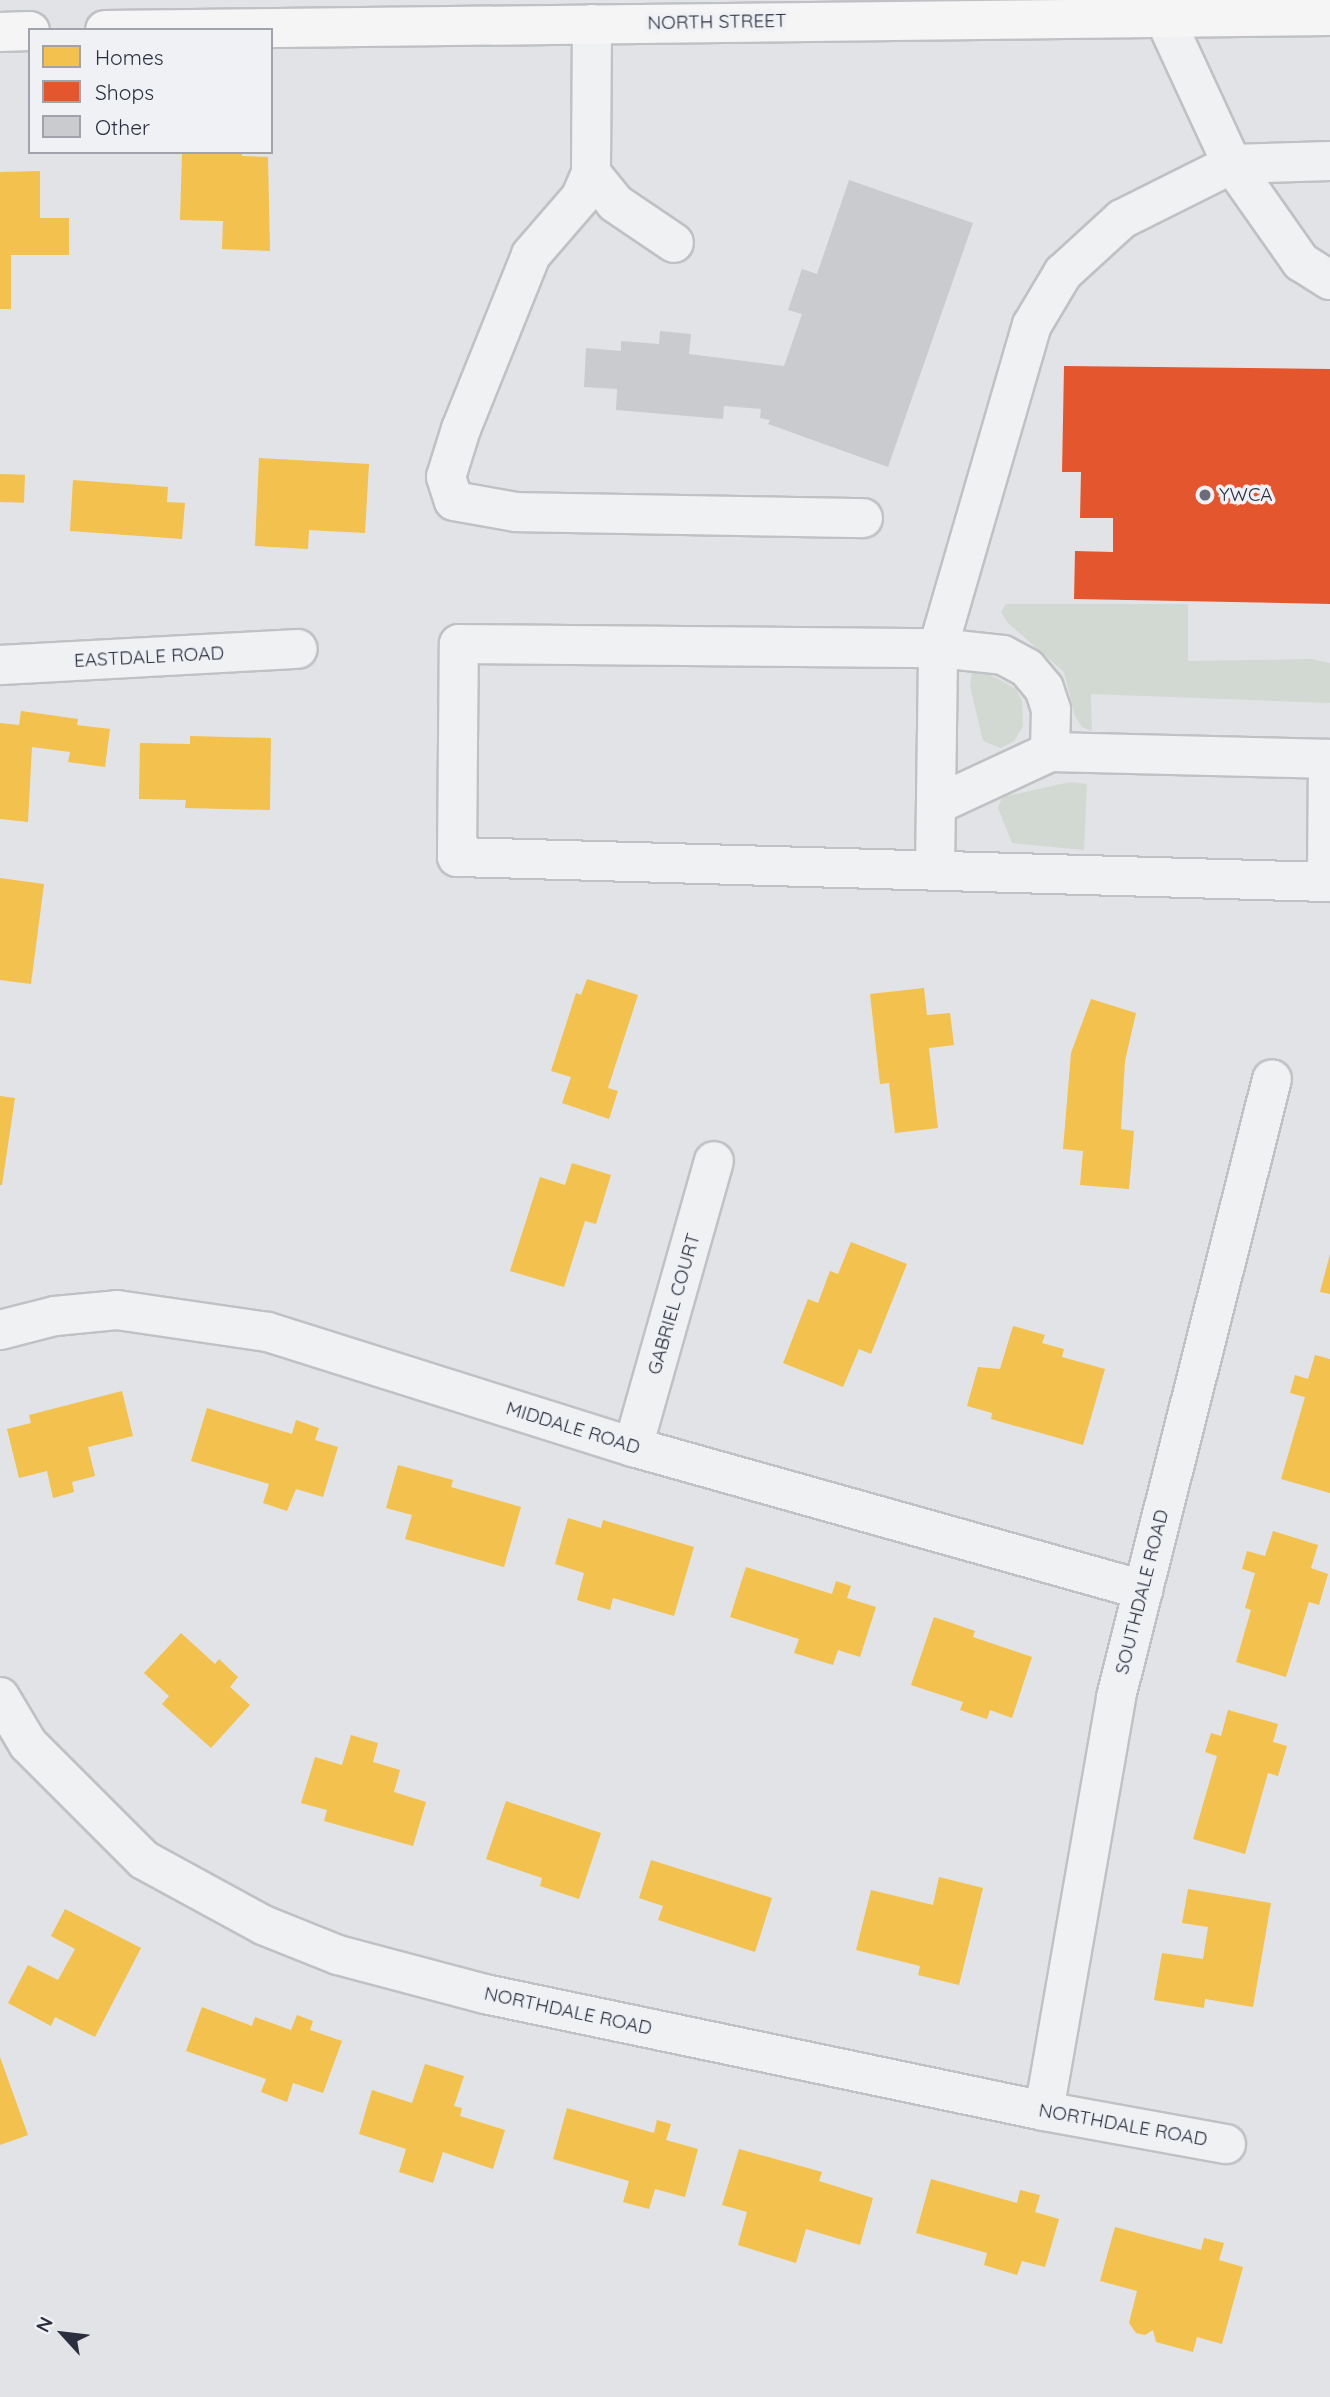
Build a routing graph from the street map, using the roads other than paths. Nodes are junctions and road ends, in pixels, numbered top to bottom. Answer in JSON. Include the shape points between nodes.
{"nodes":[{"id":1,"x":1166,"y":8,"type":"edge"},
{"id":2,"x":1330,"y":16,"type":"edge"},
{"id":3,"x":592,"y":24,"type":"junction"},
{"id":4,"x":267,"y":28,"type":"edge"},
{"id":5,"x":28,"y":31,"type":"edge"},
{"id":6,"x":0,"y":32,"type":"edge"},
{"id":7,"x":1330,"y":161,"type":"edge"},
{"id":8,"x":1233,"y":163,"type":"junction"},
{"id":9,"x":592,"y":173,"type":"junction"},
{"id":10,"x":674,"y":243,"type":"dead end"},
{"id":11,"x":1330,"y":280,"type":"edge"},
{"id":12,"x":863,"y":518,"type":"dead end"},
{"id":13,"x":938,"y":648,"type":"junction"},
{"id":14,"x":298,"y":649,"type":"dead end"},
{"id":15,"x":0,"y":664,"type":"edge"},
{"id":16,"x":1050,"y":752,"type":"junction"},
{"id":17,"x":938,"y":804,"type":"junction"},
{"id":18,"x":935,"y":871,"type":"junction"},
{"id":19,"x":1272,"y":1079,"type":"dead end"},
{"id":20,"x":715,"y":1161,"type":"dead end"},
{"id":21,"x":0,"y":1330,"type":"edge"},
{"id":22,"x":633,"y":1447,"type":"junction"},
{"id":23,"x":1143,"y":1590,"type":"junction"},
{"id":24,"x":0,"y":1699,"type":"edge"},
{"id":25,"x":1044,"y":2111,"type":"junction"},
{"id":26,"x":1226,"y":2144,"type":"dead end"}],
"edges":[{"from":1,"to":2,"type":"main road","name":"NORTH STREET"},
{"from":1,"to":3,"type":"main road","name":"NORTH STREET"},
{"from":1,"to":8,"type":"street"},
{"from":3,"to":4,"type":"main road","name":"NORTH STREET"},
{"from":3,"to":9,"type":"street"},
{"from":5,"to":6,"type":"main road"},
{"from":7,"to":8,"type":"street"},
{"from":8,"to":11,"type":"street","via":[[1301,262]]},
{"from":8,"to":13,"type":"street","via":[[1122,219],[1088,245],[1058,282],[1019,360]]},
{"from":9,"to":10,"type":"street","via":[[615,203]]},
{"from":9,"to":12,"type":"street","via":[[581,197],[531,255],[461,429],[446,477],[454,501],[516,512]]},
{"from":13,"to":16,"type":"street","via":[[1003,655],[1027,668],[1044,688],[1051,710]]},
{"from":13,"to":17,"type":"street"},
{"from":13,"to":18,"type":"street","via":[[459,644],[458,698],[457,857]]},
{"from":14,"to":15,"type":"street","name":"EASTDALE ROAD"},
{"from":16,"to":17,"type":"street"},
{"from":16,"to":18,"type":"street","via":[[1328,759],[1327,882]]},
{"from":17,"to":18,"type":"street"},
{"from":19,"to":23,"type":"street","name":"SOUTHDALE ROAD"},
{"from":20,"to":22,"type":"street","name":"GABRIEL COURT"},
{"from":21,"to":22,"type":"street","name":"MIDDALE ROAD","via":[[55,1316],[117,1310],[202,1319],[268,1332]]},
{"from":22,"to":23,"type":"street","name":"MIDDALE ROAD"},
{"from":23,"to":25,"type":"street","name":"SOUTHDALE ROAD","via":[[1116,1697]]},
{"from":24,"to":25,"type":"street","name":"NORTHDALE ROAD","via":[[28,1744],[144,1860],[263,1925],[338,1955],[485,1994]]},
{"from":25,"to":26,"type":"street","name":"NORTHDALE ROAD"}]}
